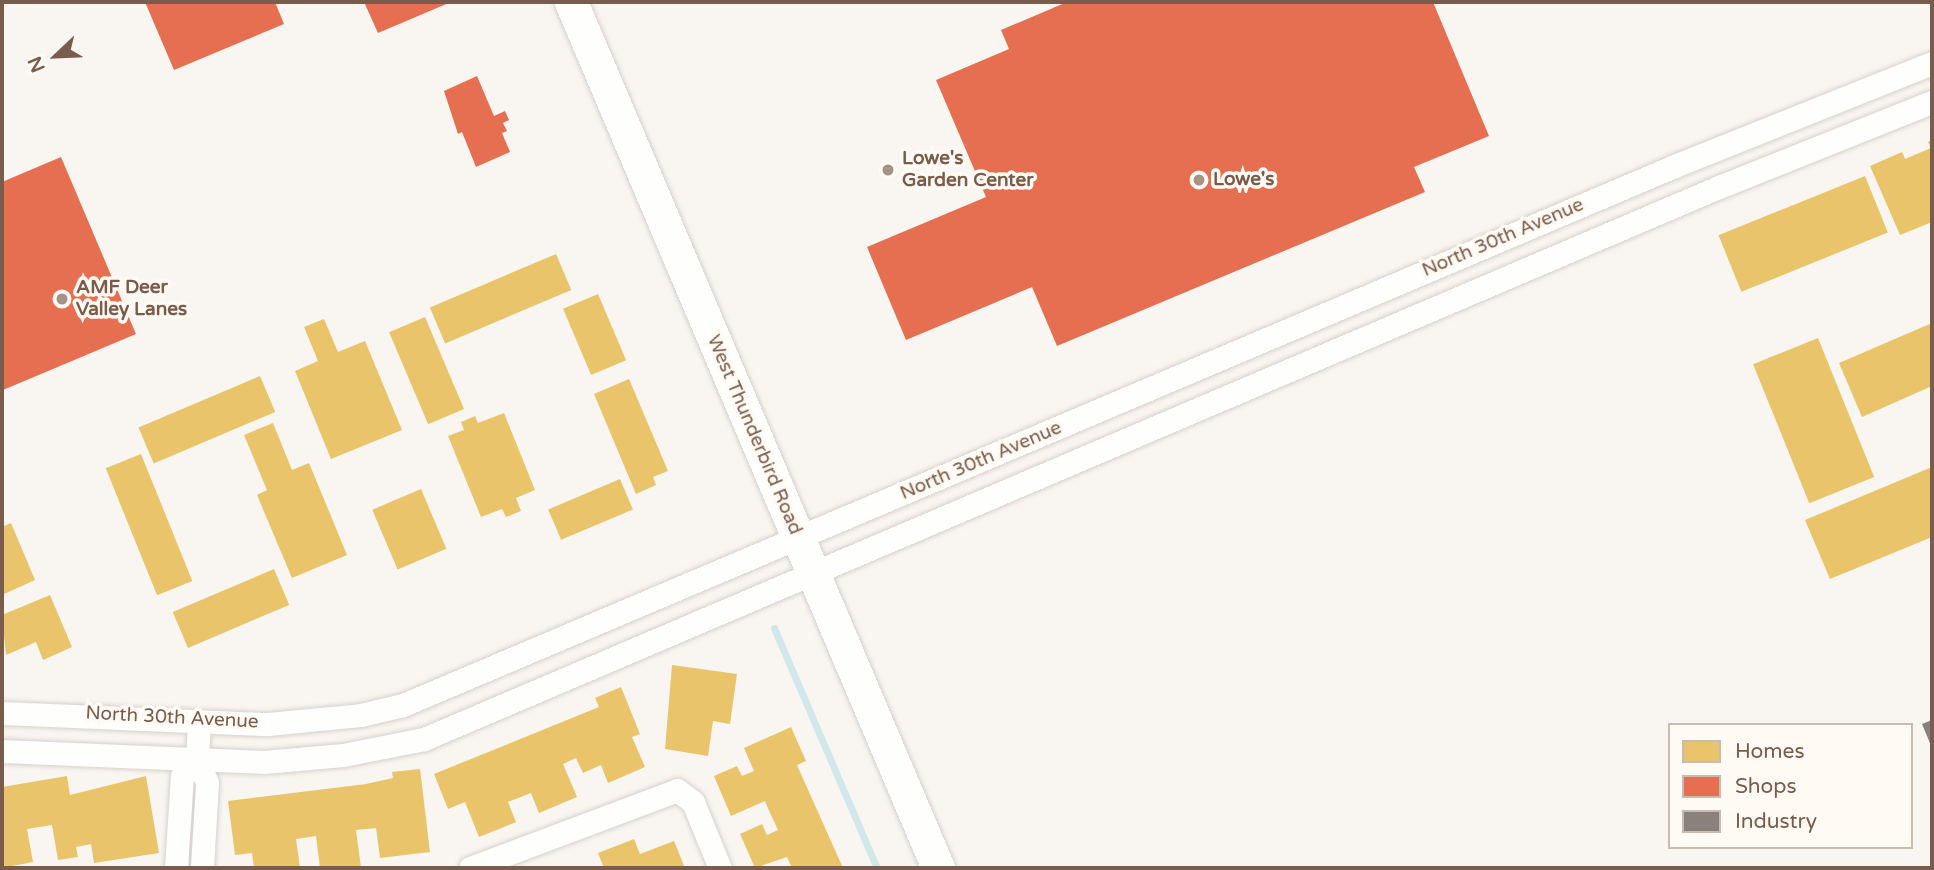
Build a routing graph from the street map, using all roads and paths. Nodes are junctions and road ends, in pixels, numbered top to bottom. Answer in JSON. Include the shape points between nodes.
{"nodes":[{"id":1,"x":571,"y":2,"type":"edge"},
{"id":2,"x":1932,"y":63,"type":"edge"},
{"id":3,"x":1932,"y":102,"type":"edge"},
{"id":4,"x":798,"y":540,"type":"junction"},
{"id":5,"x":813,"y":575,"type":"junction"},
{"id":6,"x":2,"y":713,"type":"edge"},
{"id":7,"x":199,"y":722,"type":"junction"},
{"id":8,"x":2,"y":751,"type":"edge"},
{"id":9,"x":197,"y":759,"type":"junction"},
{"id":10,"x":176,"y":868,"type":"edge"},
{"id":11,"x":202,"y":868,"type":"edge"},
{"id":12,"x":470,"y":868,"type":"edge"},
{"id":13,"x":720,"y":868,"type":"edge"},
{"id":14,"x":939,"y":868,"type":"edge"}],
"edges":[{"from":1,"to":4,"type":"main road","name":"West Thunderbird Road"},
{"from":2,"to":4,"type":"street","name":"North 30th Avenue","via":[[1255,342]]},
{"from":3,"to":5,"type":"street","name":"North 30th Avenue","via":[[1719,187]]},
{"from":4,"to":5,"type":"main road","name":"West Thunderbird Road"},
{"from":4,"to":7,"type":"street","name":"North 30th Avenue","via":[[403,705],[313,720]]},
{"from":5,"to":9,"type":"street","name":"North 30th Avenue","via":[[424,738],[302,760]]},
{"from":5,"to":14,"type":"main road","name":"West Thunderbird Road"},
{"from":6,"to":7,"type":"street","name":"North 30th Avenue"},
{"from":7,"to":9,"type":"street"},
{"from":8,"to":9,"type":"street","name":"North 30th Avenue"},
{"from":9,"to":10,"type":"street","via":[[183,776]]},
{"from":9,"to":11,"type":"street","via":[[207,783]]},
{"from":12,"to":13,"type":"street","via":[[677,790],[693,802]]}]}
